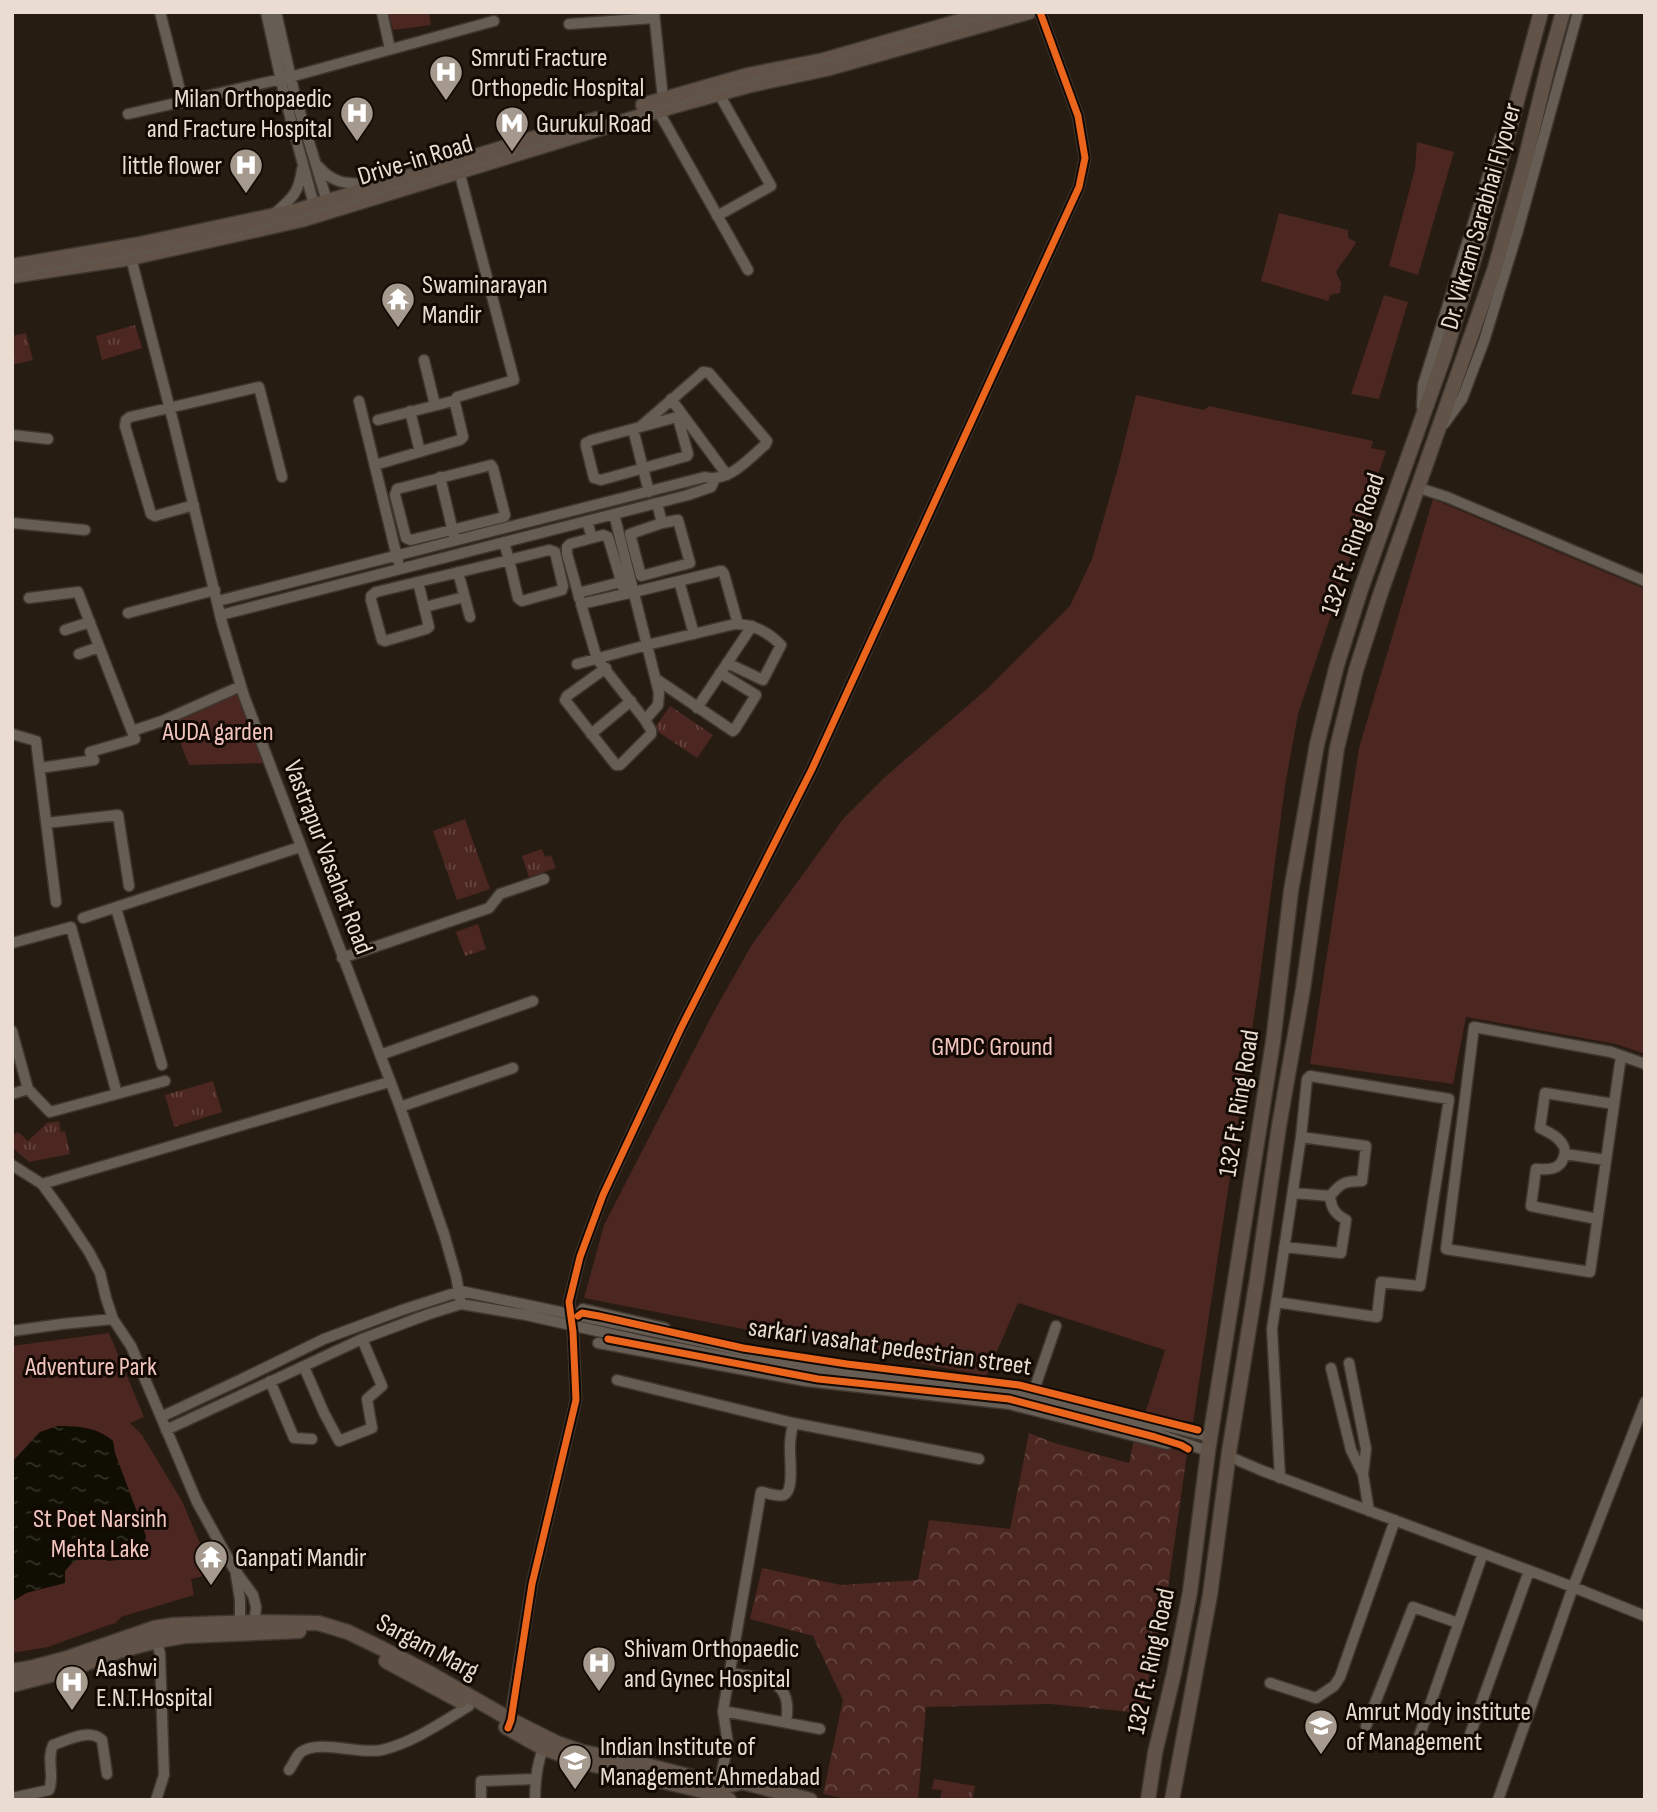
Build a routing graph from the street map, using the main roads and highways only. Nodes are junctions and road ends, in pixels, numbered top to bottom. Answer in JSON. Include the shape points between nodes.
{"nodes":[{"id":1,"x":991,"y":12,"type":"edge"},
{"id":2,"x":1029,"y":12,"type":"edge"},
{"id":3,"x":1541,"y":12,"type":"edge"},
{"id":4,"x":1563,"y":12,"type":"edge"},
{"id":5,"x":658,"y":104,"type":"junction"},
{"id":6,"x":322,"y":208,"type":"junction"},
{"id":7,"x":12,"y":266,"type":"edge"},
{"id":8,"x":12,"y":276,"type":"edge"},
{"id":9,"x":1421,"y":424,"type":"joint"},
{"id":10,"x":1438,"y":432,"type":"joint"},
{"id":11,"x":250,"y":1623,"type":"junction"},
{"id":12,"x":155,"y":1634,"type":"junction"},
{"id":13,"x":12,"y":1671,"type":"edge"},
{"id":14,"x":12,"y":1685,"type":"edge"},
{"id":15,"x":510,"y":1724,"type":"junction"},
{"id":16,"x":725,"y":1792,"type":"edge"},
{"id":17,"x":778,"y":1798,"type":"edge"},
{"id":18,"x":743,"y":1800,"type":"edge"},
{"id":19,"x":810,"y":1800,"type":"edge"},
{"id":20,"x":1148,"y":1800,"type":"edge"},
{"id":21,"x":1172,"y":1800,"type":"edge"}],
"edges":[{"from":1,"to":5,"type":"main road","name":"Drive-in Road","via":[[824,60],[748,75]]},
{"from":2,"to":5,"type":"main road","name":"Drive-in Road","via":[[826,69]]},
{"from":3,"to":9,"type":"main road","name":"Dr. Vikram Sarabhai Flyover","via":[[1477,250]]},
{"from":4,"to":10,"type":"main road","name":"Dr. Vikram Sarabhai Flyover","via":[[1495,268]]},
{"from":5,"to":6,"type":"main road","name":"Drive-in Road","via":[[459,171]]},
{"from":5,"to":6,"type":"main road","name":"Drive-in Road","via":[[380,185]]},
{"from":6,"to":7,"type":"main road","name":"Drive-in Road"},
{"from":6,"to":8,"type":"main road","name":"Drive-in Road","via":[[242,234],[131,258]]},
{"from":9,"to":20,"type":"main road","name":"132 Ft. Ring Road","via":[[1361,589],[1317,744],[1291,891],[1273,1042],[1206,1438],[1190,1592]]},
{"from":10,"to":21,"type":"main road","name":"132 Ft. Ring Road","via":[[1360,658],[1337,748],[1210,1595]]},
{"from":11,"to":12,"type":"main road","name":"Sargam Marg","via":[[185,1636]]},
{"from":11,"to":12,"type":"main road","name":"Sargam Marg","via":[[173,1625]]},
{"from":11,"to":15,"type":"main road","name":"Sargam Marg","via":[[331,1634]]},
{"from":11,"to":15,"type":"main road","name":"Sargam Marg","via":[[318,1623],[348,1632],[433,1675]]},
{"from":12,"to":13,"type":"main road","name":"Sargam Marg"},
{"from":12,"to":14,"type":"main road","name":"Sargam Marg","via":[[66,1671]]},
{"from":15,"to":16,"type":"main road","name":"Sargam Marg","via":[[546,1743],[642,1764]]},
{"from":16,"to":17,"type":"main road"},
{"from":16,"to":18,"type":"main road"},
{"from":16,"to":19,"type":"main road","name":"Sargam Marg","via":[[742,1782]]}]}
